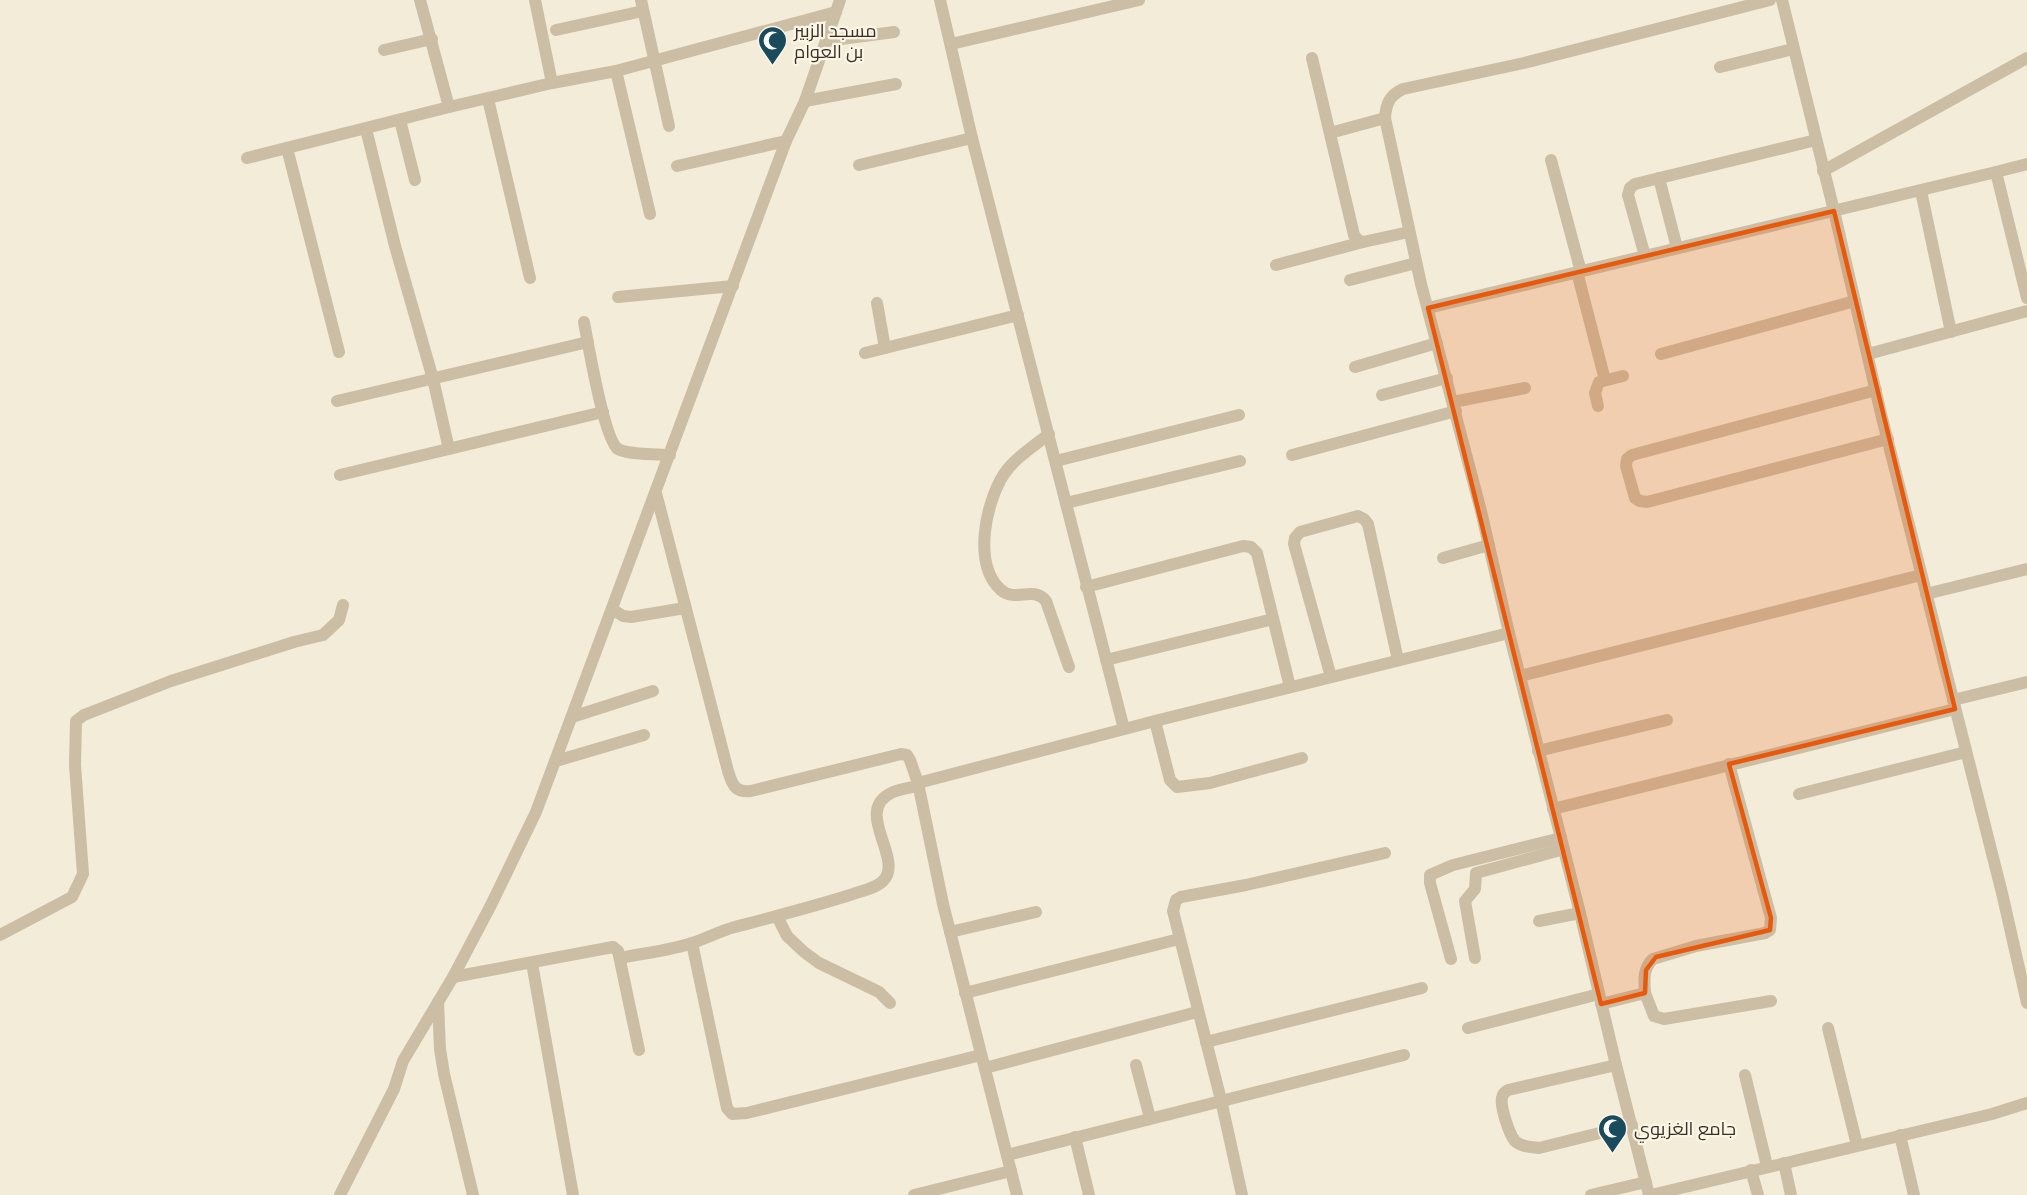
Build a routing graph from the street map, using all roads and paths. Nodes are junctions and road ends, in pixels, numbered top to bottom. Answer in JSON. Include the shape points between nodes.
{"nodes":[{"id":1,"x":420,"y":0,"type":"edge"},
{"id":2,"x":535,"y":0,"type":"edge"},
{"id":3,"x":940,"y":0,"type":"edge"},
{"id":4,"x":1139,"y":0,"type":"edge"},
{"id":5,"x":1770,"y":0,"type":"edge"},
{"id":6,"x":1782,"y":0,"type":"edge"},
{"id":7,"x":642,"y":5,"type":"edge"},
{"id":8,"x":838,"y":6,"type":"edge"},
{"id":9,"x":556,"y":30,"type":"dead end"},
{"id":10,"x":894,"y":32,"type":"dead end"},
{"id":11,"x":432,"y":39,"type":"junction"},
{"id":12,"x":826,"y":41,"type":"junction"},
{"id":13,"x":951,"y":44,"type":"junction"},
{"id":14,"x":1793,"y":49,"type":"junction"},
{"id":15,"x":384,"y":50,"type":"dead end"},
{"id":16,"x":1311,"y":58,"type":"dead end"},
{"id":17,"x":2027,"y":58,"type":"edge"},
{"id":18,"x":655,"y":60,"type":"junction"},
{"id":19,"x":1720,"y":67,"type":"dead end"},
{"id":20,"x":616,"y":71,"type":"junction"},
{"id":21,"x":552,"y":83,"type":"junction"},
{"id":22,"x":896,"y":84,"type":"dead end"},
{"id":23,"x":488,"y":99,"type":"junction"},
{"id":24,"x":805,"y":100,"type":"junction"},
{"id":25,"x":448,"y":107,"type":"junction"},
{"id":26,"x":1385,"y":118,"type":"junction"},
{"id":27,"x":400,"y":120,"type":"junction"},
{"id":28,"x":669,"y":126,"type":"dead end"},
{"id":29,"x":366,"y":129,"type":"junction"},
{"id":30,"x":1330,"y":133,"type":"junction"},
{"id":31,"x":972,"y":138,"type":"junction"},
{"id":32,"x":1816,"y":140,"type":"junction"},
{"id":33,"x":786,"y":141,"type":"junction"},
{"id":34,"x":287,"y":148,"type":"junction"},
{"id":35,"x":247,"y":158,"type":"dead end"},
{"id":36,"x":1551,"y":160,"type":"dead end"},
{"id":37,"x":2027,"y":164,"type":"edge"},
{"id":38,"x":859,"y":165,"type":"dead end"},
{"id":39,"x":677,"y":166,"type":"dead end"},
{"id":40,"x":1823,"y":171,"type":"junction"},
{"id":41,"x":1996,"y":172,"type":"junction"},
{"id":42,"x":1659,"y":178,"type":"junction"},
{"id":43,"x":415,"y":180,"type":"dead end"},
{"id":44,"x":1922,"y":191,"type":"junction"},
{"id":45,"x":1834,"y":211,"type":"junction"},
{"id":46,"x":650,"y":214,"type":"dead end"},
{"id":47,"x":1409,"y":232,"type":"junction"},
{"id":48,"x":1363,"y":242,"type":"junction"},
{"id":49,"x":1677,"y":248,"type":"junction"},
{"id":50,"x":1645,"y":256,"type":"junction"},
{"id":51,"x":1416,"y":263,"type":"junction"},
{"id":52,"x":1276,"y":265,"type":"dead end"},
{"id":53,"x":1579,"y":272,"type":"junction"},
{"id":54,"x":530,"y":278,"type":"dead end"},
{"id":55,"x":1350,"y":280,"type":"dead end"},
{"id":56,"x":733,"y":286,"type":"junction"},
{"id":57,"x":618,"y":297,"type":"dead end"},
{"id":58,"x":2027,"y":298,"type":"edge"},
{"id":59,"x":1855,"y":302,"type":"junction"},
{"id":60,"x":877,"y":303,"type":"dead end"},
{"id":61,"x":1428,"y":308,"type":"junction"},
{"id":62,"x":2027,"y":311,"type":"edge"},
{"id":63,"x":1018,"y":315,"type":"junction"},
{"id":64,"x":584,"y":322,"type":"dead end"},
{"id":65,"x":1951,"y":332,"type":"junction"},
{"id":66,"x":588,"y":342,"type":"junction"},
{"id":67,"x":1437,"y":343,"type":"junction"},
{"id":68,"x":885,"y":348,"type":"junction"},
{"id":69,"x":339,"y":352,"type":"dead end"},
{"id":70,"x":865,"y":353,"type":"dead end"},
{"id":71,"x":1661,"y":354,"type":"dead end"},
{"id":72,"x":1868,"y":354,"type":"junction"},
{"id":73,"x":1355,"y":367,"type":"dead end"},
{"id":74,"x":1623,"y":376,"type":"dead end"},
{"id":75,"x":1447,"y":378,"type":"junction"},
{"id":76,"x":433,"y":379,"type":"junction"},
{"id":77,"x":1605,"y":380,"type":"junction"},
{"id":78,"x":1525,"y":388,"type":"dead end"},
{"id":79,"x":1876,"y":390,"type":"junction"},
{"id":80,"x":1382,"y":395,"type":"dead end"},
{"id":81,"x":337,"y":401,"type":"dead end"},
{"id":82,"x":1454,"y":406,"type":"junction"},
{"id":83,"x":1598,"y":406,"type":"dead end"},
{"id":84,"x":603,"y":412,"type":"junction"},
{"id":85,"x":1239,"y":415,"type":"dead end"},
{"id":86,"x":1049,"y":434,"type":"junction"},
{"id":87,"x":1888,"y":440,"type":"junction"},
{"id":88,"x":449,"y":449,"type":"junction"},
{"id":89,"x":1292,"y":455,"type":"dead end"},
{"id":90,"x":670,"y":456,"type":"junction"},
{"id":91,"x":1056,"y":461,"type":"junction"},
{"id":92,"x":1240,"y":461,"type":"dead end"},
{"id":93,"x":340,"y":476,"type":"dead end"},
{"id":94,"x":656,"y":492,"type":"junction"},
{"id":95,"x":1066,"y":503,"type":"junction"},
{"id":96,"x":1489,"y":545,"type":"junction"},
{"id":97,"x":1443,"y":558,"type":"dead end"},
{"id":98,"x":2027,"y":569,"type":"edge"},
{"id":99,"x":1921,"y":575,"type":"junction"},
{"id":100,"x":1086,"y":587,"type":"junction"},
{"id":101,"x":1926,"y":594,"type":"junction"},
{"id":102,"x":343,"y":606,"type":"dead end"},
{"id":103,"x":685,"y":608,"type":"junction"},
{"id":104,"x":612,"y":609,"type":"junction"},
{"id":105,"x":1273,"y":619,"type":"junction"},
{"id":106,"x":1509,"y":633,"type":"junction"},
{"id":107,"x":1106,"y":660,"type":"junction"},
{"id":108,"x":1398,"y":660,"type":"junction"},
{"id":109,"x":1069,"y":667,"type":"dead end"},
{"id":110,"x":1520,"y":676,"type":"junction"},
{"id":111,"x":1330,"y":677,"type":"junction"},
{"id":112,"x":2027,"y":682,"type":"edge"},
{"id":113,"x":1290,"y":687,"type":"junction"},
{"id":114,"x":652,"y":691,"type":"dead end"},
{"id":115,"x":1954,"y":704,"type":"junction"},
{"id":116,"x":572,"y":717,"type":"junction"},
{"id":117,"x":1667,"y":720,"type":"dead end"},
{"id":118,"x":1155,"y":721,"type":"junction"},
{"id":119,"x":1124,"y":729,"type":"junction"},
{"id":120,"x":644,"y":735,"type":"dead end"},
{"id":121,"x":1538,"y":751,"type":"junction"},
{"id":122,"x":1966,"y":752,"type":"junction"},
{"id":123,"x":1302,"y":758,"type":"dead end"},
{"id":124,"x":556,"y":761,"type":"junction"},
{"id":125,"x":1729,"y":764,"type":"junction"},
{"id":126,"x":918,"y":785,"type":"junction"},
{"id":127,"x":1799,"y":794,"type":"dead end"},
{"id":128,"x":1554,"y":809,"type":"junction"},
{"id":129,"x":1563,"y":844,"type":"junction"},
{"id":130,"x":1385,"y":853,"type":"dead end"},
{"id":131,"x":1036,"y":912,"type":"dead end"},
{"id":132,"x":1580,"y":913,"type":"junction"},
{"id":133,"x":777,"y":916,"type":"junction"},
{"id":134,"x":1539,"y":921,"type":"dead end"},
{"id":135,"x":950,"y":932,"type":"junction"},
{"id":136,"x":0,"y":935,"type":"edge"},
{"id":137,"x":1179,"y":939,"type":"junction"},
{"id":138,"x":692,"y":944,"type":"junction"},
{"id":139,"x":620,"y":958,"type":"junction"},
{"id":140,"x":1475,"y":958,"type":"dead end"},
{"id":141,"x":1451,"y":959,"type":"dead end"},
{"id":142,"x":532,"y":963,"type":"junction"},
{"id":143,"x":453,"y":977,"type":"junction"},
{"id":144,"x":1422,"y":988,"type":"dead end"},
{"id":145,"x":965,"y":993,"type":"junction"},
{"id":146,"x":1645,"y":993,"type":"junction"},
{"id":147,"x":1600,"y":999,"type":"junction"},
{"id":148,"x":438,"y":1000,"type":"junction"},
{"id":149,"x":1771,"y":1001,"type":"dead end"},
{"id":150,"x":2027,"y":1003,"type":"edge"},
{"id":151,"x":890,"y":1004,"type":"dead end"},
{"id":152,"x":1197,"y":1012,"type":"junction"},
{"id":153,"x":1468,"y":1028,"type":"dead end"},
{"id":154,"x":1828,"y":1028,"type":"dead end"},
{"id":155,"x":1206,"y":1042,"type":"junction"},
{"id":156,"x":639,"y":1050,"type":"dead end"},
{"id":157,"x":981,"y":1055,"type":"junction"},
{"id":158,"x":1404,"y":1055,"type":"dead end"},
{"id":159,"x":1136,"y":1065,"type":"dead end"},
{"id":160,"x":1616,"y":1065,"type":"junction"},
{"id":161,"x":985,"y":1068,"type":"junction"},
{"id":162,"x":1745,"y":1075,"type":"dead end"},
{"id":163,"x":1221,"y":1100,"type":"junction"},
{"id":164,"x":2027,"y":1103,"type":"edge"},
{"id":165,"x":1150,"y":1118,"type":"junction"},
{"id":166,"x":1632,"y":1125,"type":"junction"},
{"id":167,"x":1900,"y":1135,"type":"junction"},
{"id":168,"x":1075,"y":1137,"type":"junction"},
{"id":169,"x":1857,"y":1145,"type":"junction"},
{"id":170,"x":1007,"y":1155,"type":"junction"},
{"id":171,"x":1784,"y":1163,"type":"junction"},
{"id":172,"x":1767,"y":1166,"type":"junction"},
{"id":173,"x":1752,"y":1170,"type":"junction"},
{"id":174,"x":1011,"y":1171,"type":"junction"},
{"id":175,"x":1646,"y":1182,"type":"junction"},
{"id":176,"x":1691,"y":1190,"type":"edge"},
{"id":177,"x":340,"y":1195,"type":"edge"},
{"id":178,"x":473,"y":1195,"type":"edge"},
{"id":179,"x":573,"y":1195,"type":"edge"},
{"id":180,"x":914,"y":1195,"type":"edge"},
{"id":181,"x":1017,"y":1195,"type":"edge"},
{"id":182,"x":1089,"y":1195,"type":"edge"},
{"id":183,"x":1242,"y":1195,"type":"edge"},
{"id":184,"x":1591,"y":1195,"type":"edge"},
{"id":185,"x":1650,"y":1195,"type":"edge"},
{"id":186,"x":1758,"y":1195,"type":"edge"},
{"id":187,"x":1791,"y":1195,"type":"edge"},
{"id":188,"x":1914,"y":1195,"type":"edge"}],
"edges":[{"from":1,"to":11,"type":"street"},
{"from":2,"to":21,"type":"street"},
{"from":3,"to":13,"type":"street"},
{"from":4,"to":13,"type":"street"},
{"from":5,"to":26,"type":"street","via":[[1524,63],[1403,88],[1391,96]]},
{"from":6,"to":14,"type":"street"},
{"from":7,"to":9,"type":"street"},
{"from":7,"to":18,"type":"street"},
{"from":8,"to":12,"type":"street"},
{"from":8,"to":18,"type":"street"},
{"from":10,"to":12,"type":"street"},
{"from":11,"to":15,"type":"street"},
{"from":11,"to":25,"type":"street"},
{"from":12,"to":24,"type":"street"},
{"from":13,"to":31,"type":"street"},
{"from":14,"to":19,"type":"street"},
{"from":14,"to":32,"type":"street"},
{"from":16,"to":30,"type":"street"},
{"from":17,"to":40,"type":"street"},
{"from":18,"to":20,"type":"street"},
{"from":18,"to":28,"type":"street"},
{"from":20,"to":21,"type":"street"},
{"from":20,"to":46,"type":"street"},
{"from":21,"to":23,"type":"street"},
{"from":22,"to":24,"type":"street"},
{"from":23,"to":25,"type":"street"},
{"from":23,"to":54,"type":"street"},
{"from":24,"to":33,"type":"street"},
{"from":25,"to":27,"type":"street"},
{"from":26,"to":30,"type":"street"},
{"from":26,"to":47,"type":"street"},
{"from":27,"to":29,"type":"street"},
{"from":27,"to":43,"type":"street"},
{"from":29,"to":34,"type":"street"},
{"from":29,"to":76,"type":"street"},
{"from":30,"to":48,"type":"street","via":[[1354,235]]},
{"from":31,"to":38,"type":"street"},
{"from":31,"to":63,"type":"street"},
{"from":32,"to":40,"type":"street"},
{"from":32,"to":42,"type":"street"},
{"from":33,"to":39,"type":"street"},
{"from":33,"to":56,"type":"street"},
{"from":34,"to":35,"type":"street"},
{"from":34,"to":69,"type":"street"},
{"from":36,"to":53,"type":"street"},
{"from":37,"to":41,"type":"street"},
{"from":40,"to":45,"type":"street"},
{"from":41,"to":44,"type":"street"},
{"from":41,"to":58,"type":"street"},
{"from":42,"to":49,"type":"street"},
{"from":42,"to":50,"type":"street","via":[[1635,184],[1628,195]]},
{"from":44,"to":45,"type":"street"},
{"from":44,"to":65,"type":"street"},
{"from":45,"to":49,"type":"street"},
{"from":45,"to":59,"type":"street"},
{"from":47,"to":48,"type":"street"},
{"from":47,"to":51,"type":"street"},
{"from":48,"to":52,"type":"street"},
{"from":49,"to":50,"type":"street"},
{"from":50,"to":53,"type":"street"},
{"from":51,"to":55,"type":"street"},
{"from":51,"to":61,"type":"street"},
{"from":53,"to":61,"type":"street"},
{"from":53,"to":77,"type":"street"},
{"from":56,"to":57,"type":"street"},
{"from":56,"to":90,"type":"street"},
{"from":59,"to":71,"type":"street"},
{"from":59,"to":72,"type":"street"},
{"from":60,"to":68,"type":"street"},
{"from":61,"to":67,"type":"street"},
{"from":62,"to":65,"type":"street"},
{"from":63,"to":68,"type":"street"},
{"from":63,"to":86,"type":"street"},
{"from":64,"to":66,"type":"street"},
{"from":65,"to":72,"type":"street"},
{"from":66,"to":76,"type":"street"},
{"from":66,"to":84,"type":"street"},
{"from":67,"to":73,"type":"street"},
{"from":67,"to":75,"type":"street"},
{"from":68,"to":70,"type":"street"},
{"from":72,"to":79,"type":"street"},
{"from":74,"to":77,"type":"street"},
{"from":75,"to":80,"type":"street"},
{"from":75,"to":82,"type":"street"},
{"from":76,"to":81,"type":"street"},
{"from":76,"to":88,"type":"street"},
{"from":77,"to":83,"type":"street","via":[[1596,387]]},
{"from":78,"to":82,"type":"street"},
{"from":79,"to":87,"type":"street"},
{"from":79,"to":87,"type":"street","via":[[1632,455],[1626,466],[1635,498],[1647,502]]},
{"from":82,"to":89,"type":"street"},
{"from":82,"to":96,"type":"street"},
{"from":84,"to":88,"type":"street"},
{"from":84,"to":90,"type":"street","via":[[616,448]]},
{"from":85,"to":91,"type":"street"},
{"from":86,"to":91,"type":"street"},
{"from":86,"to":109,"type":"street","via":[[1005,472],[986,524],[984,551],[991,576],[1004,592],[1043,597]]},
{"from":87,"to":99,"type":"street"},
{"from":88,"to":93,"type":"street"},
{"from":90,"to":94,"type":"street"},
{"from":91,"to":95,"type":"street"},
{"from":92,"to":95,"type":"street"},
{"from":94,"to":103,"type":"street"},
{"from":94,"to":104,"type":"street"},
{"from":95,"to":100,"type":"street"},
{"from":96,"to":97,"type":"street"},
{"from":96,"to":106,"type":"street"},
{"from":98,"to":101,"type":"street"},
{"from":99,"to":101,"type":"street"},
{"from":99,"to":110,"type":"street"},
{"from":100,"to":105,"type":"street","via":[[1251,547],[1257,553]]},
{"from":100,"to":107,"type":"street"},
{"from":101,"to":115,"type":"street"},
{"from":102,"to":136,"type":"street","via":[[339,620],[323,635],[171,681],[76,721],[75,765],[83,873],[72,897]]},
{"from":103,"to":104,"type":"street","via":[[631,617]]},
{"from":103,"to":126,"type":"street","via":[[734,788],[751,791],[904,754]]},
{"from":104,"to":116,"type":"street"},
{"from":105,"to":107,"type":"street"},
{"from":105,"to":113,"type":"street"},
{"from":106,"to":108,"type":"street"},
{"from":106,"to":110,"type":"street"},
{"from":107,"to":119,"type":"street"},
{"from":108,"to":111,"type":"street"},
{"from":108,"to":111,"type":"street","via":[[1368,524],[1358,516],[1300,532],[1295,538]]},
{"from":110,"to":121,"type":"street"},
{"from":111,"to":113,"type":"street"},
{"from":112,"to":115,"type":"street"},
{"from":113,"to":118,"type":"street"},
{"from":114,"to":116,"type":"street"},
{"from":115,"to":122,"type":"street"},
{"from":115,"to":125,"type":"street"},
{"from":116,"to":124,"type":"street"},
{"from":117,"to":121,"type":"street"},
{"from":118,"to":119,"type":"street"},
{"from":118,"to":123,"type":"street","via":[[1170,780],[1178,787],[1210,783]]},
{"from":119,"to":126,"type":"street"},
{"from":120,"to":124,"type":"street"},
{"from":121,"to":128,"type":"street"},
{"from":122,"to":127,"type":"street"},
{"from":122,"to":150,"type":"street"},
{"from":124,"to":143,"type":"street","via":[[514,859]]},
{"from":125,"to":128,"type":"street"},
{"from":125,"to":146,"type":"street","via":[[1771,918],[1770,930],[1653,959],[1646,970]]},
{"from":126,"to":133,"type":"street","via":[[888,795],[878,809],[889,863],[883,881]]},
{"from":126,"to":135,"type":"street"},
{"from":128,"to":129,"type":"street"},
{"from":129,"to":132,"type":"street"},
{"from":129,"to":140,"type":"street","via":[[1476,873],[1475,889],[1465,901]]},
{"from":129,"to":141,"type":"street","via":[[1453,865],[1430,874]]},
{"from":130,"to":137,"type":"street","via":[[1181,897],[1173,911]]},
{"from":131,"to":135,"type":"street"},
{"from":132,"to":134,"type":"street"},
{"from":132,"to":147,"type":"street"},
{"from":133,"to":138,"type":"street","via":[[726,929]]},
{"from":133,"to":151,"type":"street","via":[[787,936],[804,952],[879,992]]},
{"from":135,"to":145,"type":"street"},
{"from":137,"to":145,"type":"street"},
{"from":137,"to":152,"type":"street"},
{"from":138,"to":139,"type":"street"},
{"from":138,"to":157,"type":"street","via":[[732,1114]]},
{"from":139,"to":142,"type":"street","via":[[613,946]]},
{"from":139,"to":156,"type":"street"},
{"from":142,"to":143,"type":"street"},
{"from":142,"to":179,"type":"street"},
{"from":143,"to":148,"type":"street"},
{"from":144,"to":155,"type":"street"},
{"from":145,"to":157,"type":"street"},
{"from":146,"to":147,"type":"street"},
{"from":146,"to":149,"type":"street","via":[[1654,1016],[1664,1019]]},
{"from":147,"to":153,"type":"street"},
{"from":147,"to":160,"type":"street"},
{"from":148,"to":177,"type":"street","via":[[403,1061],[394,1089]]},
{"from":148,"to":178,"type":"street","via":[[444,1074]]},
{"from":152,"to":155,"type":"street"},
{"from":152,"to":161,"type":"street"},
{"from":154,"to":169,"type":"street"},
{"from":155,"to":163,"type":"street"},
{"from":157,"to":161,"type":"street"},
{"from":158,"to":163,"type":"street"},
{"from":159,"to":165,"type":"street"},
{"from":160,"to":166,"type":"street"},
{"from":160,"to":166,"type":"street","via":[[1508,1090],[1502,1097],[1506,1122],[1515,1141],[1539,1148]]},
{"from":161,"to":170,"type":"street"},
{"from":162,"to":172,"type":"street"},
{"from":163,"to":165,"type":"street"},
{"from":163,"to":183,"type":"street"},
{"from":164,"to":167,"type":"street"},
{"from":165,"to":168,"type":"street"},
{"from":166,"to":175,"type":"street"},
{"from":167,"to":169,"type":"street"},
{"from":167,"to":188,"type":"street"},
{"from":168,"to":170,"type":"street"},
{"from":168,"to":182,"type":"street"},
{"from":169,"to":171,"type":"street"},
{"from":170,"to":174,"type":"street"},
{"from":171,"to":172,"type":"street"},
{"from":171,"to":187,"type":"street"},
{"from":172,"to":173,"type":"street"},
{"from":173,"to":176,"type":"street"},
{"from":173,"to":186,"type":"street"},
{"from":174,"to":180,"type":"street"},
{"from":174,"to":181,"type":"street"},
{"from":175,"to":184,"type":"street"},
{"from":175,"to":185,"type":"street"},
{"from":176,"to":185,"type":"street"}]}
